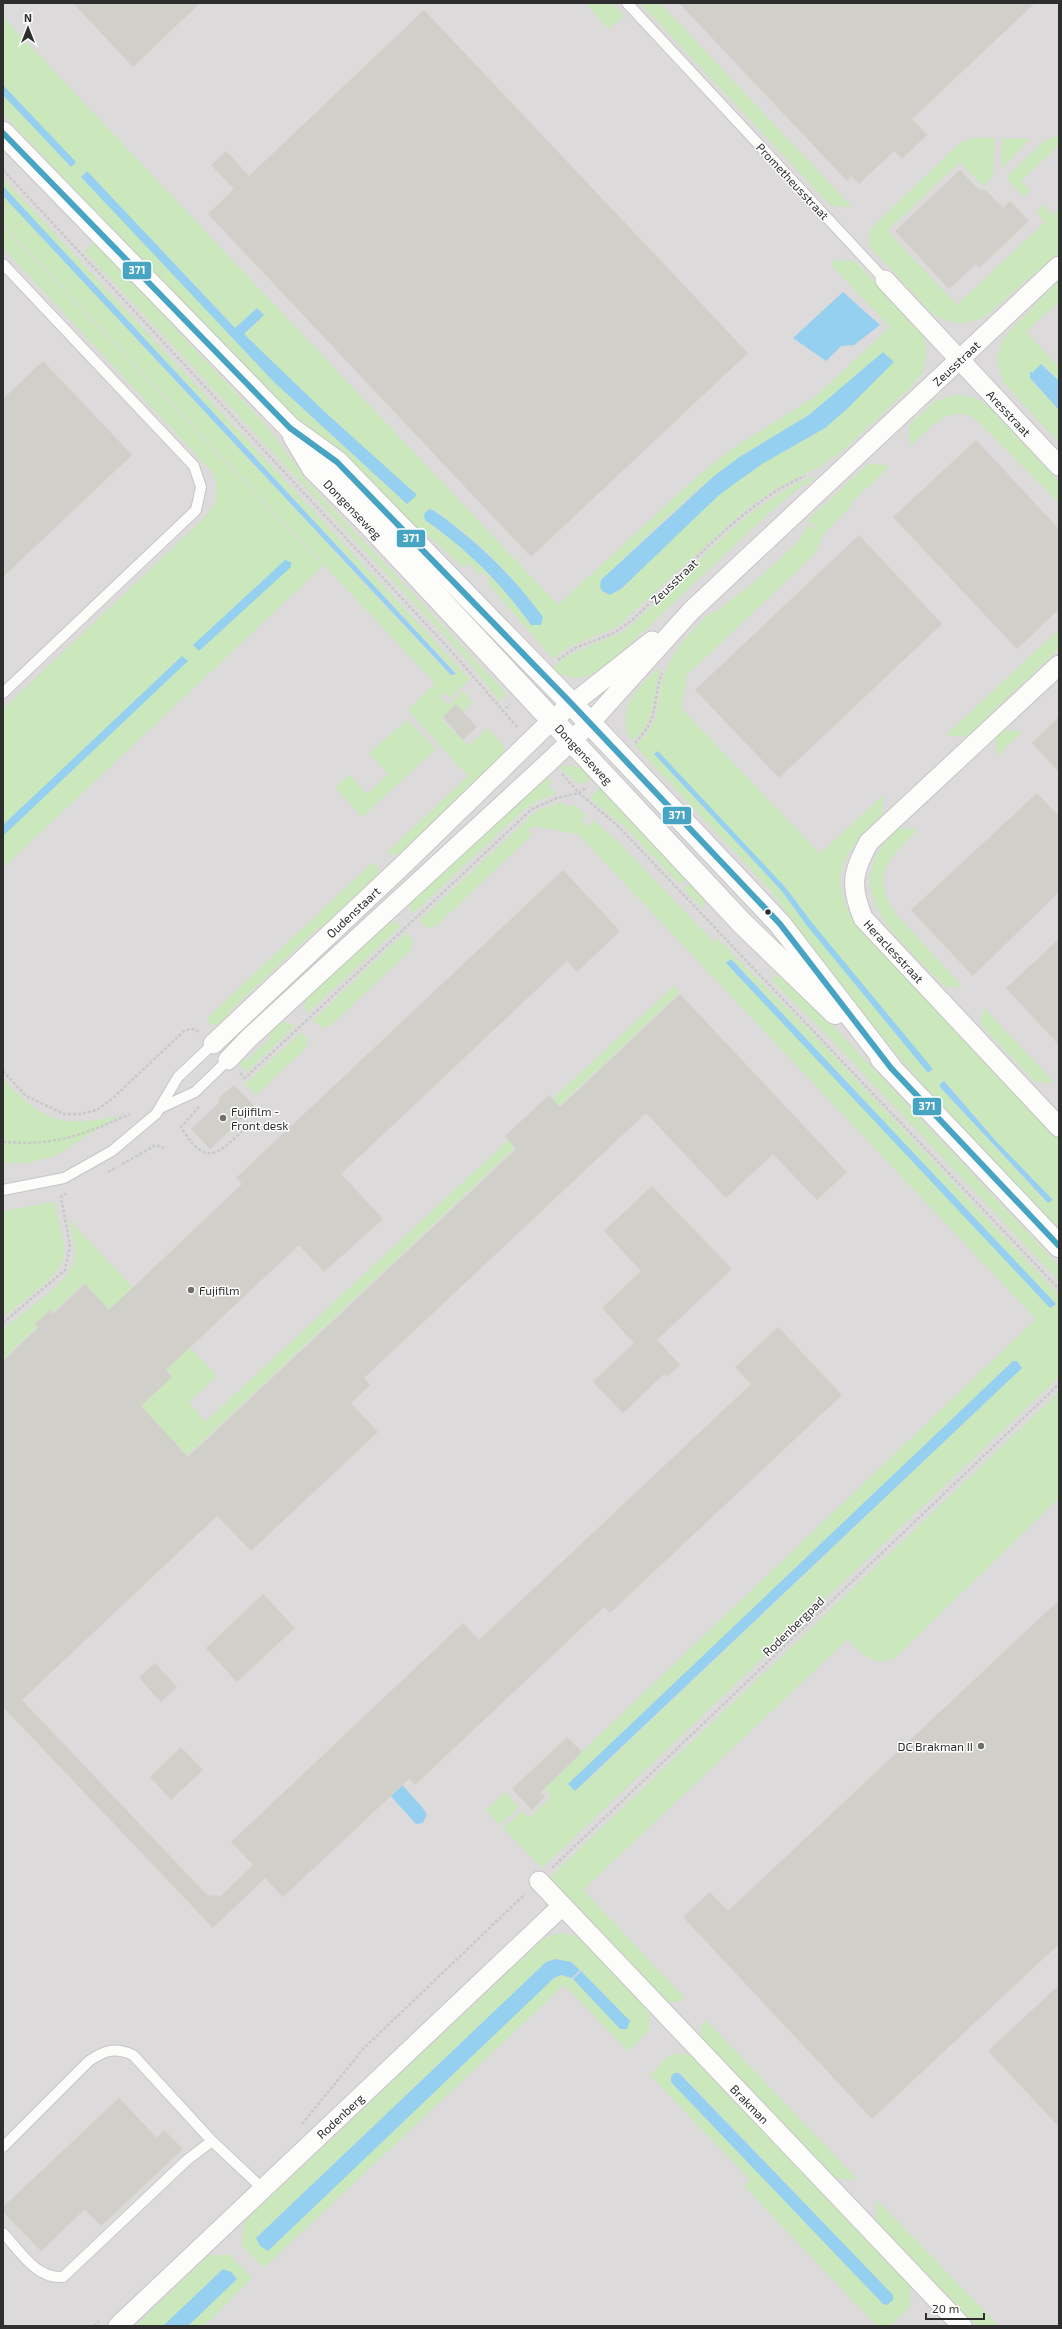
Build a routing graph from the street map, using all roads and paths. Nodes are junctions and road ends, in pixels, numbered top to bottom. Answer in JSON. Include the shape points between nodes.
{"nodes":[{"id":1,"x":627,"y":3,"type":"edge"},
{"id":2,"x":3,"y":133,"type":"edge"},
{"id":3,"x":3,"y":264,"type":"edge"},
{"id":4,"x":1059,"y":266,"type":"edge"},
{"id":5,"x":885,"y":280,"type":"joint"},
{"id":6,"x":959,"y":360,"type":"junction"},
{"id":7,"x":290,"y":428,"type":"junction"},
{"id":8,"x":1059,"y":466,"type":"edge"},
{"id":9,"x":808,"y":475,"type":"dead end"},
{"id":10,"x":691,"y":611,"type":"junction"},
{"id":11,"x":1059,"y":665,"type":"edge"},
{"id":12,"x":663,"y":671,"type":"dead end"},
{"id":13,"x":541,"y":674,"type":"junction"},
{"id":14,"x":524,"y":691,"type":"junction"},
{"id":15,"x":3,"y":693,"type":"edge"},
{"id":16,"x":571,"y":704,"type":"junction"},
{"id":17,"x":502,"y":712,"type":"dead end"},
{"id":18,"x":552,"y":720,"type":"junction"},
{"id":19,"x":590,"y":723,"type":"junction"},
{"id":20,"x":570,"y":741,"type":"junction"},
{"id":21,"x":621,"y":756,"type":"junction"},
{"id":22,"x":601,"y":772,"type":"junction"},
{"id":23,"x":213,"y":1044,"type":"junction"},
{"id":24,"x":228,"y":1060,"type":"junction"},
{"id":25,"x":891,"y":1068,"type":"junction"},
{"id":26,"x":3,"y":1071,"type":"edge"},
{"id":27,"x":203,"y":1103,"type":"dead end"},
{"id":28,"x":160,"y":1108,"type":"junction"},
{"id":29,"x":130,"y":1114,"type":"dead end"},
{"id":30,"x":247,"y":1126,"type":"dead end"},
{"id":31,"x":1059,"y":1127,"type":"edge"},
{"id":32,"x":3,"y":1142,"type":"edge"},
{"id":33,"x":164,"y":1148,"type":"dead end"},
{"id":34,"x":101,"y":1176,"type":"dead end"},
{"id":35,"x":3,"y":1190,"type":"edge"},
{"id":36,"x":70,"y":1191,"type":"dead end"},
{"id":37,"x":1059,"y":1246,"type":"edge"},
{"id":38,"x":3,"y":1323,"type":"edge"},
{"id":39,"x":1059,"y":1384,"type":"edge"},
{"id":40,"x":539,"y":1881,"type":"junction"},
{"id":41,"x":562,"y":1906,"type":"junction"},
{"id":42,"x":299,"y":2127,"type":"dead end"},
{"id":43,"x":212,"y":2141,"type":"junction"},
{"id":44,"x":3,"y":2147,"type":"edge"},
{"id":45,"x":263,"y":2189,"type":"junction"},
{"id":46,"x":3,"y":2232,"type":"edge"},
{"id":47,"x":100,"y":2320,"type":"dead end"},
{"id":48,"x":94,"y":2326,"type":"edge"},
{"id":49,"x":118,"y":2326,"type":"edge"},
{"id":50,"x":962,"y":2326,"type":"edge"}],
"edges":[{"from":1,"to":5,"type":"lane","name":"Prometheusstraat"},
{"from":2,"to":7,"type":"street","name":"Dongenseweg"},
{"from":3,"to":15,"type":"lane","via":[[194,466],[202,487],[196,510]]},
{"from":4,"to":6,"type":"street","name":"Zeusstraat"},
{"from":5,"to":6,"type":"street","name":"Prometheusstraat"},
{"from":6,"to":8,"type":"street","name":"Aresstraat"},
{"from":6,"to":10,"type":"street","name":"Zeusstraat"},
{"from":7,"to":13,"type":"street","name":"Dongenseweg","via":[[337,462]]},
{"from":7,"to":14,"type":"street","name":"Dongenseweg","via":[[313,468],[366,521]]},
{"from":9,"to":13,"type":"path","name":"Zeusstraat","via":[[751,509],[631,621],[614,633],[567,652]]},
{"from":10,"to":16,"type":"street","name":"Zeusstraat"},
{"from":10,"to":19,"type":"street","name":"Zeusstraat"},
{"from":11,"to":31,"type":"street","name":"Heraclesstraat","via":[[869,842],[858,862],[854,879],[855,899],[863,918]]},
{"from":12,"to":21,"type":"path","via":[[653,719]]},
{"from":13,"to":16,"type":"street","name":"Dongenseweg"},
{"from":14,"to":17,"type":"path"},
{"from":14,"to":18,"type":"street","name":"Dongenseweg"},
{"from":16,"to":18,"type":"street","name":"Oudenstaart"},
{"from":16,"to":19,"type":"street","name":"Dongenseweg"},
{"from":18,"to":20,"type":"street","name":"Dongenseweg"},
{"from":18,"to":23,"type":"street","name":"Oudenstaart","via":[[404,865]]},
{"from":19,"to":20,"type":"street","name":"Oudenstaart"},
{"from":19,"to":21,"type":"street","name":"Dongenseweg"},
{"from":20,"to":22,"type":"street","name":"Dongenseweg"},
{"from":20,"to":24,"type":"street","name":"Oudenstaart"},
{"from":21,"to":25,"type":"street","name":"Dongenseweg","via":[[780,924]]},
{"from":22,"to":24,"type":"path","via":[[579,793],[557,798],[532,809],[245,1078]]},
{"from":22,"to":25,"type":"street","name":"Dongenseweg","via":[[742,923]]},
{"from":23,"to":26,"type":"path","via":[[199,1031],[185,1030],[114,1098],[98,1110],[80,1114],[64,1114],[26,1096]]},
{"from":23,"to":28,"type":"lane","name":"Oudenstaart","via":[[178,1077]]},
{"from":24,"to":28,"type":"lane","name":"Oudenstaart","via":[[196,1092]]},
{"from":25,"to":37,"type":"street","name":"Dongenseweg"},
{"from":27,"to":30,"type":"path","via":[[181,1127],[188,1139],[203,1152],[214,1154]]},
{"from":28,"to":35,"type":"lane","name":"Oudenstaart","via":[[112,1151],[64,1178]]},
{"from":29,"to":32,"type":"path","via":[[71,1139]]},
{"from":33,"to":34,"type":"path","via":[[156,1145],[146,1149]]},
{"from":36,"to":38,"type":"path","via":[[61,1197],[70,1246],[65,1270]]},
{"from":39,"to":40,"type":"path","name":"Rodenbergpad"},
{"from":40,"to":41,"type":"street","name":"Brakman"},
{"from":40,"to":42,"type":"path","name":"Rodenbergpad","via":[[364,2048]]},
{"from":41,"to":45,"type":"street","name":"Rodenberg"},
{"from":41,"to":50,"type":"street","name":"Brakman"},
{"from":43,"to":44,"type":"lane","via":[[133,2055],[113,2049],[102,2052],[89,2061]]},
{"from":43,"to":45,"type":"lane"},
{"from":43,"to":46,"type":"lane","via":[[187,2160],[63,2277],[52,2278],[43,2275]]},
{"from":45,"to":49,"type":"street","name":"Rodenberg"},
{"from":47,"to":48,"type":"path"}]}
